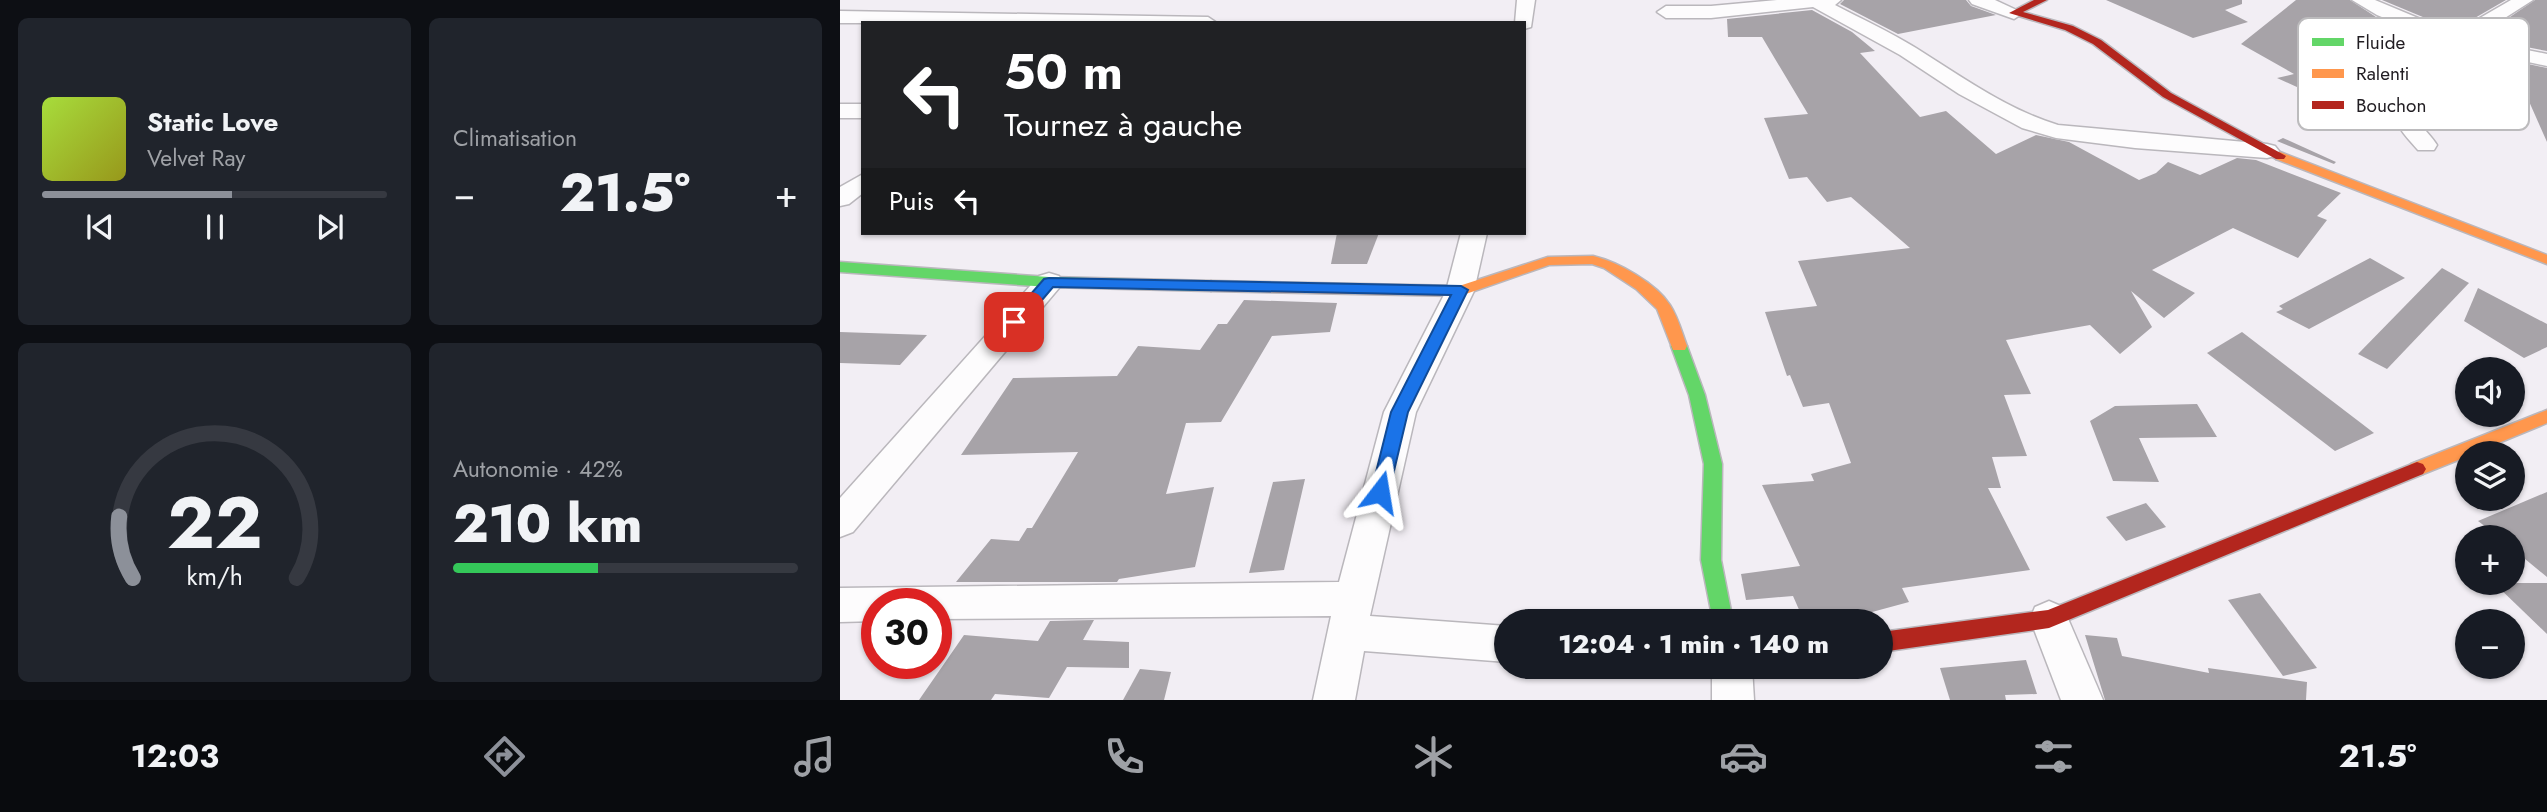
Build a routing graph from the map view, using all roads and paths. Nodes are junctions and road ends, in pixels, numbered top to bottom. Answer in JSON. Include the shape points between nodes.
{"nodes":[{"id":1,"x":1078,"y":0,"type":"edge"},
{"id":2,"x":1525,"y":0,"type":"edge"},
{"id":3,"x":1978,"y":0,"type":"edge"},
{"id":4,"x":2042,"y":0,"type":"edge"},
{"id":5,"x":2361,"y":0,"type":"edge"},
{"id":6,"x":2524,"y":0,"type":"edge"},
{"id":7,"x":1826,"y":1,"type":"edge"},
{"id":8,"x":1666,"y":12,"type":"dead end"},
{"id":9,"x":2014,"y":13,"type":"junction"},
{"id":10,"x":840,"y":17,"type":"edge"},
{"id":11,"x":2398,"y":18,"type":"edge"},
{"id":12,"x":2494,"y":18,"type":"edge"},
{"id":13,"x":1052,"y":21,"type":"edge"},
{"id":14,"x":1524,"y":21,"type":"edge"},
{"id":15,"x":2529,"y":56,"type":"edge"},
{"id":16,"x":2547,"y":60,"type":"edge"},
{"id":17,"x":840,"y":111,"type":"edge"},
{"id":18,"x":861,"y":111,"type":"edge"},
{"id":19,"x":2414,"y":130,"type":"edge"},
{"id":20,"x":2426,"y":145,"type":"dead end"},
{"id":21,"x":2267,"y":151,"type":"junction"},
{"id":22,"x":861,"y":183,"type":"edge"},
{"id":23,"x":840,"y":199,"type":"edge"},
{"id":24,"x":1474,"y":235,"type":"edge"},
{"id":25,"x":2547,"y":260,"type":"edge"},
{"id":26,"x":840,"y":267,"type":"edge"},
{"id":27,"x":1049,"y":282,"type":"junction"},
{"id":28,"x":1461,"y":290,"type":"junction"},
{"id":29,"x":2547,"y":416,"type":"edge"},
{"id":30,"x":840,"y":522,"type":"edge"},
{"id":31,"x":840,"y":605,"type":"edge"},
{"id":32,"x":1721,"y":609,"type":"edge"},
{"id":33,"x":1351,"y":615,"type":"junction"},
{"id":34,"x":2049,"y":619,"type":"junction"},
{"id":35,"x":1893,"y":640,"type":"edge"},
{"id":36,"x":1494,"y":642,"type":"edge"},
{"id":37,"x":1732,"y":679,"type":"edge"},
{"id":38,"x":1334,"y":700,"type":"edge"},
{"id":39,"x":1733,"y":700,"type":"edge"},
{"id":40,"x":2082,"y":700,"type":"edge"}],
"edges":[{"from":1,"to":13,"type":"street"},
{"from":2,"to":14,"type":"street"},
{"from":3,"to":9,"type":"street"},
{"from":4,"to":9,"type":"street"},
{"from":5,"to":11,"type":"street"},
{"from":6,"to":12,"type":"street"},
{"from":7,"to":8,"type":"street"},
{"from":7,"to":21,"type":"street","via":[[1966,90],[2056,131]]},
{"from":9,"to":21,"type":"street","via":[[2069,28],[2097,42],[2167,95]]},
{"from":10,"to":13,"type":"street"},
{"from":15,"to":16,"type":"street"},
{"from":17,"to":18,"type":"street"},
{"from":19,"to":20,"type":"street"},
{"from":21,"to":25,"type":"street"},
{"from":22,"to":23,"type":"street"},
{"from":24,"to":28,"type":"street"},
{"from":26,"to":27,"type":"street"},
{"from":27,"to":28,"type":"street"},
{"from":27,"to":30,"type":"street"},
{"from":28,"to":32,"type":"street","via":[[1548,261],[1593,260],[1609,265],[1656,296],[1697,395],[1713,464],[1711,560]]},
{"from":28,"to":33,"type":"street","via":[[1400,412]]},
{"from":29,"to":34,"type":"street"},
{"from":31,"to":33,"type":"street","via":[[1010,599],[1139,601]]},
{"from":33,"to":36,"type":"street"},
{"from":33,"to":38,"type":"street"},
{"from":34,"to":35,"type":"street"},
{"from":34,"to":40,"type":"street"},
{"from":37,"to":39,"type":"street"}]}
